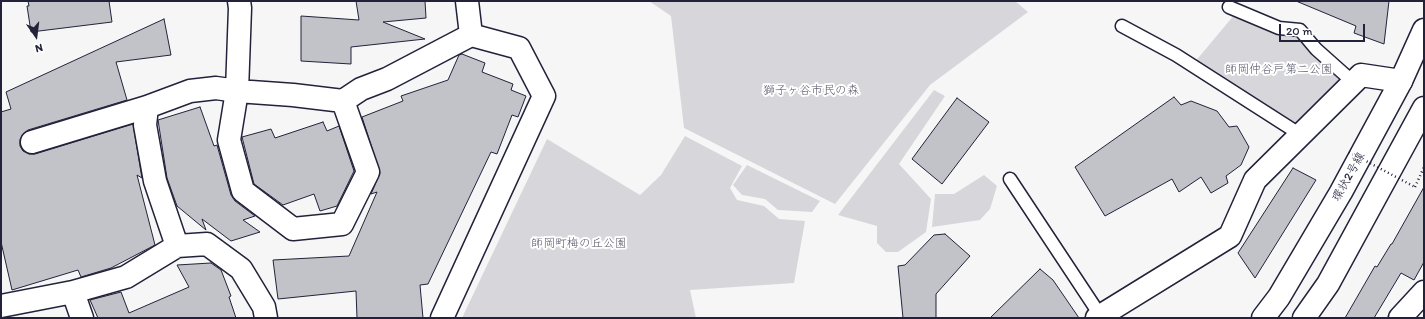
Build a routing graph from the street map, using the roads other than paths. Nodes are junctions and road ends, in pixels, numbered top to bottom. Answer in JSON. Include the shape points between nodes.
{"nodes":[{"id":1,"x":239,"y":1,"type":"edge"},
{"id":2,"x":467,"y":1,"type":"edge"},
{"id":3,"x":1229,"y":7,"type":"dead end"},
{"id":4,"x":1122,"y":26,"type":"dead end"},
{"id":5,"x":1424,"y":30,"type":"edge"},
{"id":6,"x":471,"y":35,"type":"junction"},
{"id":7,"x":1401,"y":81,"type":"junction"},
{"id":8,"x":1354,"y":82,"type":"junction"},
{"id":9,"x":237,"y":92,"type":"junction"},
{"id":10,"x":343,"y":101,"type":"junction"},
{"id":11,"x":147,"y":107,"type":"junction"},
{"id":12,"x":1424,"y":108,"type":"edge"},
{"id":13,"x":1301,"y":135,"type":"junction"},
{"id":14,"x":32,"y":142,"type":"dead end"},
{"id":15,"x":1010,"y":179,"type":"dead end"},
{"id":16,"x":177,"y":246,"type":"junction"},
{"id":17,"x":73,"y":292,"type":"junction"},
{"id":18,"x":1424,"y":292,"type":"edge"},
{"id":19,"x":1,"y":306,"type":"edge"},
{"id":20,"x":1098,"y":316,"type":"edge"},
{"id":21,"x":82,"y":318,"type":"edge"},
{"id":22,"x":266,"y":318,"type":"edge"},
{"id":23,"x":442,"y":318,"type":"edge"},
{"id":24,"x":1262,"y":318,"type":"edge"},
{"id":25,"x":1304,"y":318,"type":"edge"},
{"id":26,"x":1400,"y":318,"type":"edge"}],
"edges":[{"from":1,"to":9,"type":"street"},
{"from":2,"to":6,"type":"street"},
{"from":3,"to":8,"type":"lane","via":[[1279,28],[1300,30]]},
{"from":4,"to":13,"type":"lane","via":[[1176,55]]},
{"from":5,"to":7,"type":"street","name":"環状2号線"},
{"from":6,"to":10,"type":"street","via":[[387,79],[361,89]]},
{"from":6,"to":23,"type":"street","via":[[519,48],[544,96]]},
{"from":7,"to":8,"type":"street","via":[[1361,75]]},
{"from":7,"to":24,"type":"street","name":"環状2号線","via":[[1337,199],[1279,296]]},
{"from":8,"to":13,"type":"street"},
{"from":9,"to":10,"type":"street","via":[[293,94]]},
{"from":9,"to":10,"type":"street","via":[[229,140],[243,191],[293,229],[342,224],[368,172]]},
{"from":9,"to":11,"type":"street","via":[[216,88],[190,91]]},
{"from":11,"to":14,"type":"street"},
{"from":11,"to":16,"type":"street","via":[[145,125],[155,181]]},
{"from":12,"to":25,"type":"street","via":[[1328,284]]},
{"from":13,"to":20,"type":"street","via":[[1255,180],[1230,236]]},
{"from":15,"to":20,"type":"lane"},
{"from":16,"to":17,"type":"street","via":[[126,277]]},
{"from":16,"to":22,"type":"street","via":[[207,244],[241,269],[264,307]]},
{"from":17,"to":19,"type":"street"},
{"from":17,"to":21,"type":"street"},
{"from":18,"to":26,"type":"street"}]}
